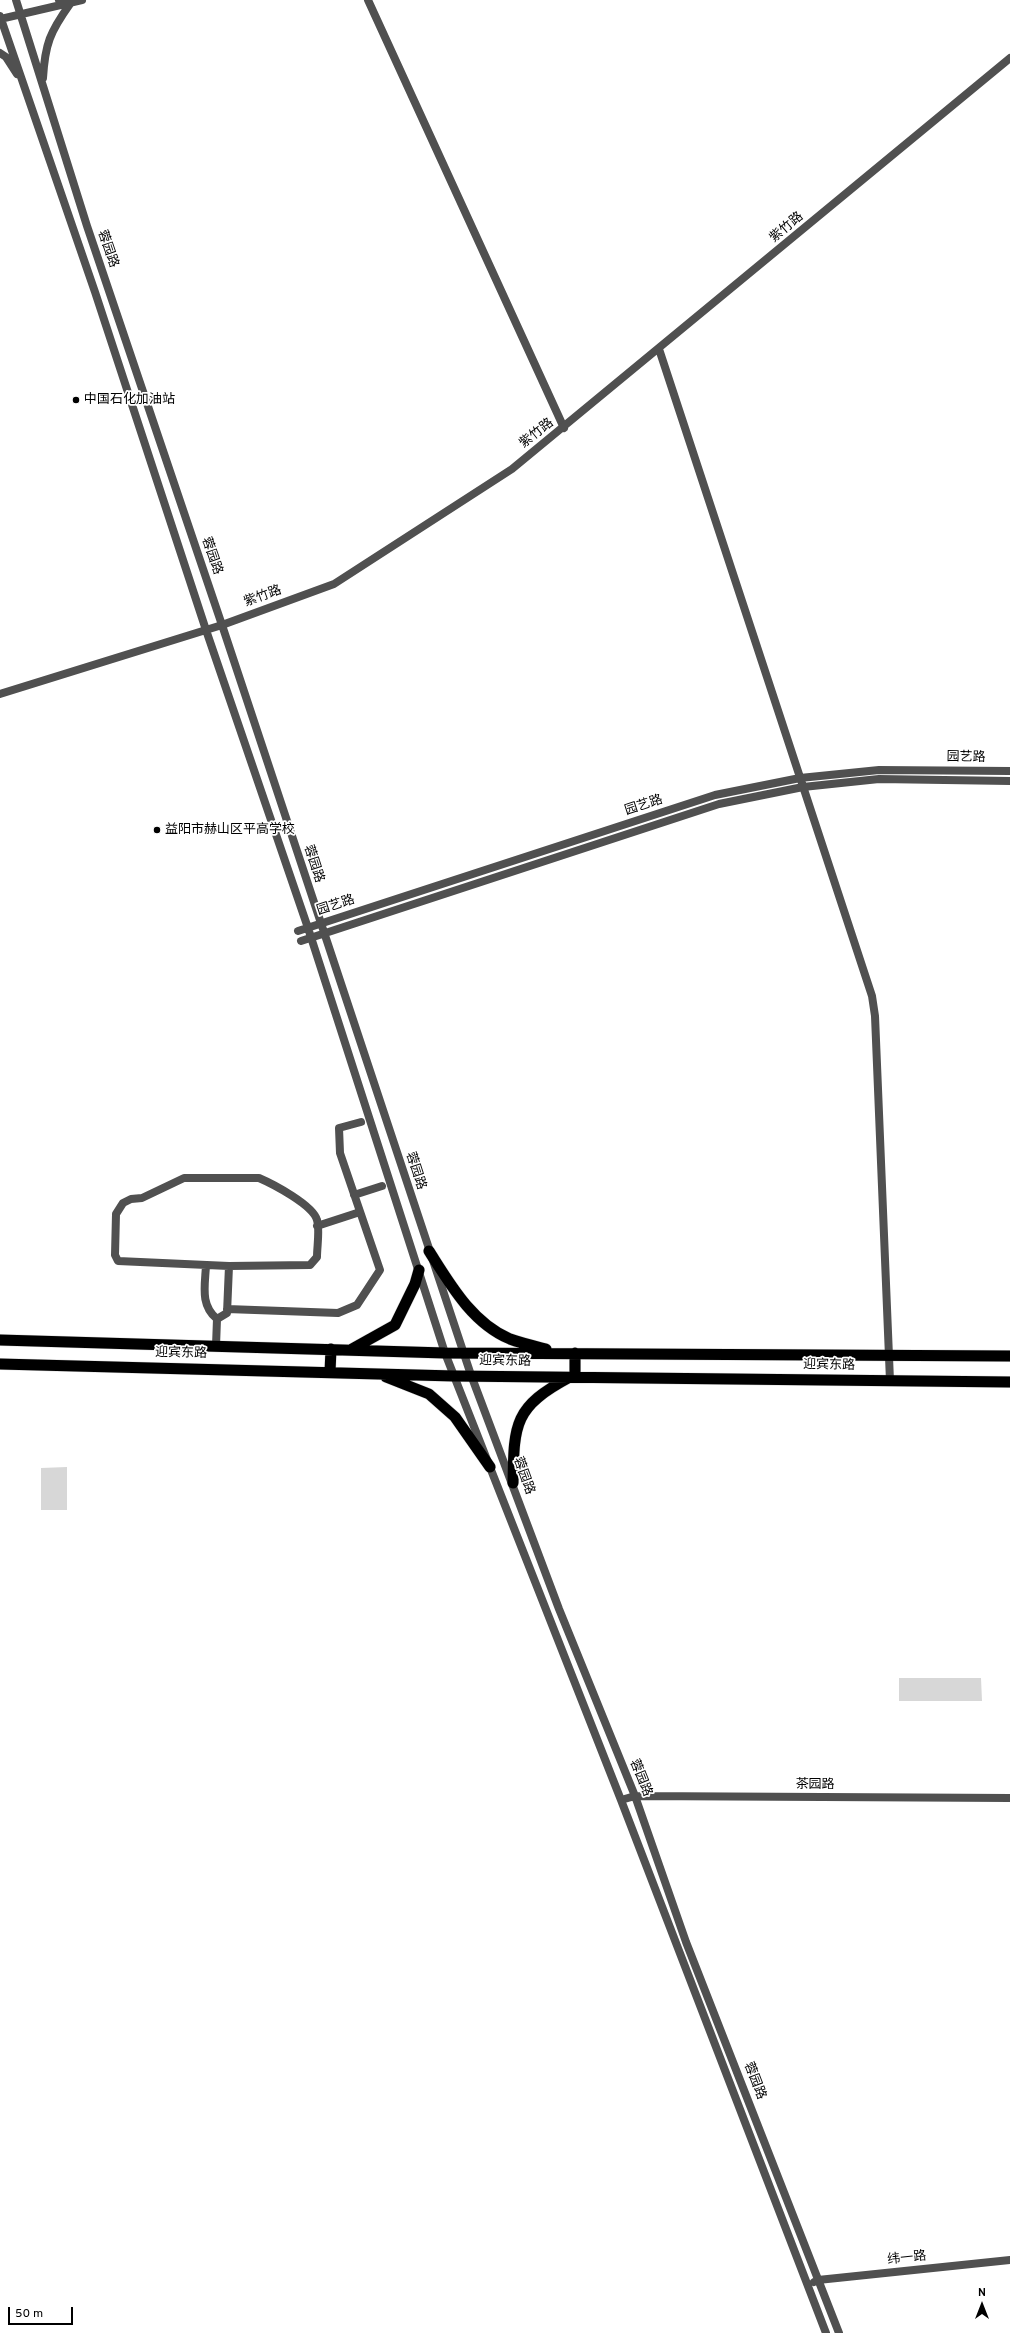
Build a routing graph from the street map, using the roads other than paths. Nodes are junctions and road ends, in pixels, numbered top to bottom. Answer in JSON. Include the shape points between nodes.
{"nodes":[{"id":1,"x":16,"y":0,"type":"edge"},
{"id":2,"x":59,"y":0,"type":"edge"},
{"id":3,"x":82,"y":0,"type":"edge"},
{"id":4,"x":368,"y":0,"type":"edge"},
{"id":5,"x":70,"y":4,"type":"junction"},
{"id":6,"x":21,"y":16,"type":"junction"},
{"id":7,"x":0,"y":18,"type":"edge"},
{"id":8,"x":0,"y":53,"type":"edge"},
{"id":9,"x":1010,"y":58,"type":"edge"},
{"id":10,"x":43,"y":83,"type":"junction"},
{"id":11,"x":24,"y":86,"type":"junction"},
{"id":12,"x":659,"y":349,"type":"junction"},
{"id":13,"x":564,"y":428,"type":"junction"},
{"id":14,"x":222,"y":625,"type":"junction"},
{"id":15,"x":206,"y":630,"type":"junction"},
{"id":16,"x":0,"y":694,"type":"edge"},
{"id":17,"x":1010,"y":771,"type":"edge"},
{"id":18,"x":800,"y":778,"type":"junction"},
{"id":19,"x":1010,"y":781,"type":"edge"},
{"id":20,"x":803,"y":787,"type":"junction"},
{"id":21,"x":320,"y":924,"type":"junction"},
{"id":22,"x":308,"y":928,"type":"junction"},
{"id":23,"x":298,"y":931,"type":"dead end"},
{"id":24,"x":323,"y":934,"type":"junction"},
{"id":25,"x":311,"y":938,"type":"junction"},
{"id":26,"x":301,"y":941,"type":"dead end"},
{"id":27,"x":361,"y":1122,"type":"dead end"},
{"id":28,"x":382,"y":1186,"type":"dead end"},
{"id":29,"x":354,"y":1194,"type":"junction"},
{"id":30,"x":360,"y":1212,"type":"junction"},
{"id":31,"x":317,"y":1226,"type":"junction"},
{"id":32,"x":429,"y":1251,"type":"junction"},
{"id":33,"x":206,"y":1265,"type":"junction"},
{"id":34,"x":229,"y":1266,"type":"junction"},
{"id":35,"x":419,"y":1270,"type":"junction"},
{"id":36,"x":227,"y":1309,"type":"junction"},
{"id":37,"x":217,"y":1319,"type":"junction"},
{"id":38,"x":0,"y":1340,"type":"edge"},
{"id":39,"x":216,"y":1346,"type":"junction"},
{"id":40,"x":331,"y":1349,"type":"junction"},
{"id":41,"x":352,"y":1349,"type":"junction"},
{"id":42,"x":464,"y":1352,"type":"junction"},
{"id":43,"x":445,"y":1353,"type":"junction"},
{"id":44,"x":560,"y":1353,"type":"junction"},
{"id":45,"x":575,"y":1353,"type":"junction"},
{"id":46,"x":890,"y":1356,"type":"junction"},
{"id":47,"x":1010,"y":1356,"type":"edge"},
{"id":48,"x":0,"y":1364,"type":"edge"},
{"id":49,"x":330,"y":1372,"type":"junction"},
{"id":50,"x":378,"y":1374,"type":"junction"},
{"id":51,"x":471,"y":1375,"type":"junction"},
{"id":52,"x":454,"y":1376,"type":"junction"},
{"id":53,"x":573,"y":1377,"type":"junction"},
{"id":54,"x":890,"y":1381,"type":"junction"},
{"id":55,"x":1010,"y":1382,"type":"edge"},
{"id":56,"x":490,"y":1466,"type":"junction"},
{"id":57,"x":513,"y":1483,"type":"junction"},
{"id":58,"x":635,"y":1796,"type":"junction"},
{"id":59,"x":1010,"y":1798,"type":"edge"},
{"id":60,"x":621,"y":1800,"type":"junction"},
{"id":61,"x":1010,"y":2260,"type":"edge"},
{"id":62,"x":818,"y":2280,"type":"junction"},
{"id":63,"x":808,"y":2286,"type":"junction"},
{"id":64,"x":826,"y":2333,"type":"edge"},
{"id":65,"x":839,"y":2333,"type":"edge"}],
"edges":[{"from":1,"to":6,"type":"street","name":"蓉园路"},
{"from":2,"to":5,"type":"street"},
{"from":3,"to":5,"type":"street"},
{"from":4,"to":13,"type":"street"},
{"from":5,"to":6,"type":"street"},
{"from":5,"to":10,"type":"street","via":[[52,29],[44,58]]},
{"from":6,"to":7,"type":"street"},
{"from":6,"to":10,"type":"street","name":"蓉园路"},
{"from":7,"to":11,"type":"street","name":"蓉园路"},
{"from":8,"to":11,"type":"street","via":[[6,57]]},
{"from":9,"to":12,"type":"street","name":"紫竹路"},
{"from":10,"to":14,"type":"street","name":"蓉园路","via":[[87,226]]},
{"from":11,"to":15,"type":"street","name":"蓉园路"},
{"from":12,"to":13,"type":"street","name":"紫竹路"},
{"from":12,"to":18,"type":"street"},
{"from":13,"to":14,"type":"street","name":"紫竹路","via":[[512,469],[334,584]]},
{"from":14,"to":15,"type":"street","name":"紫竹路"},
{"from":14,"to":21,"type":"street","name":"蓉园路"},
{"from":15,"to":16,"type":"street","name":"紫竹路"},
{"from":15,"to":22,"type":"street","name":"蓉园路"},
{"from":17,"to":18,"type":"street","name":"园艺路","via":[[880,770]]},
{"from":18,"to":20,"type":"street"},
{"from":18,"to":21,"type":"street","name":"园艺路","via":[[715,795]]},
{"from":19,"to":20,"type":"street","name":"园艺路","via":[[879,779]]},
{"from":20,"to":24,"type":"street","name":"园艺路","via":[[702,809]]},
{"from":20,"to":46,"type":"street","via":[[872,996]]},
{"from":21,"to":22,"type":"street","name":"园艺路"},
{"from":21,"to":24,"type":"street","name":"蓉园路"},
{"from":22,"to":23,"type":"street","name":"园艺路"},
{"from":22,"to":25,"type":"street","name":"蓉园路"},
{"from":24,"to":25,"type":"street","name":"园艺路"},
{"from":24,"to":32,"type":"street","name":"蓉园路"},
{"from":25,"to":26,"type":"street","name":"园艺路"},
{"from":25,"to":35,"type":"street","name":"蓉园路"},
{"from":27,"to":29,"type":"street","via":[[339,1128],[340,1153]]},
{"from":28,"to":29,"type":"street"},
{"from":29,"to":30,"type":"street"},
{"from":30,"to":31,"type":"street"},
{"from":30,"to":36,"type":"street","via":[[380,1270],[357,1304],[338,1313]]},
{"from":31,"to":33,"type":"street","via":[[317,1219],[309,1208],[259,1178],[184,1178],[142,1198],[122,1203],[116,1214],[115,1255],[118,1260]]},
{"from":31,"to":34,"type":"street","via":[[317,1257],[310,1265]]},
{"from":32,"to":42,"type":"street","name":"蓉园路"},
{"from":32,"to":44,"type":"highway","via":[[454,1291],[482,1321],[510,1338]]},
{"from":33,"to":34,"type":"street"},
{"from":33,"to":37,"type":"street","via":[[204,1303],[209,1313]]},
{"from":34,"to":36,"type":"street"},
{"from":35,"to":41,"type":"highway","via":[[395,1325]]},
{"from":35,"to":43,"type":"street","name":"蓉园路"},
{"from":36,"to":37,"type":"street","via":[[227,1313]]},
{"from":37,"to":39,"type":"street"},
{"from":38,"to":39,"type":"highway","name":"迎宾东路"},
{"from":39,"to":40,"type":"highway","name":"迎宾东路"},
{"from":40,"to":41,"type":"highway","name":"迎宾东路"},
{"from":40,"to":49,"type":"highway"},
{"from":41,"to":43,"type":"highway","name":"迎宾东路"},
{"from":42,"to":43,"type":"highway","name":"迎宾东路"},
{"from":42,"to":44,"type":"highway","name":"迎宾东路"},
{"from":42,"to":51,"type":"street","name":"蓉园路"},
{"from":43,"to":52,"type":"street","name":"蓉园路"},
{"from":44,"to":45,"type":"highway","name":"迎宾东路"},
{"from":45,"to":46,"type":"highway","name":"迎宾东路"},
{"from":45,"to":53,"type":"highway"},
{"from":46,"to":47,"type":"highway","name":"迎宾东路"},
{"from":46,"to":54,"type":"street"},
{"from":48,"to":49,"type":"highway","name":"迎宾东路"},
{"from":49,"to":50,"type":"highway","name":"迎宾东路"},
{"from":50,"to":52,"type":"highway","name":"迎宾东路"},
{"from":50,"to":56,"type":"highway","via":[[429,1394],[455,1417]]},
{"from":51,"to":52,"type":"highway","name":"迎宾东路"},
{"from":51,"to":53,"type":"highway","name":"迎宾东路"},
{"from":51,"to":57,"type":"street","name":"蓉园路"},
{"from":52,"to":56,"type":"street","name":"蓉园路"},
{"from":53,"to":54,"type":"highway","name":"迎宾东路"},
{"from":53,"to":57,"type":"highway","via":[[544,1391],[523,1411],[514,1441]]},
{"from":54,"to":55,"type":"highway","name":"迎宾东路"},
{"from":56,"to":60,"type":"street","name":"蓉园路"},
{"from":57,"to":58,"type":"street","name":"蓉园路","via":[[559,1609]]},
{"from":58,"to":59,"type":"street","name":"茶园路"},
{"from":58,"to":60,"type":"street","name":"茶园路"},
{"from":58,"to":62,"type":"street","name":"蓉园路","via":[[686,1942]]},
{"from":60,"to":63,"type":"street","name":"蓉园路"},
{"from":61,"to":62,"type":"street","name":"纬一路"},
{"from":62,"to":63,"type":"street","name":"纬一路"},
{"from":62,"to":65,"type":"street","name":"蓉园路"},
{"from":63,"to":64,"type":"street","name":"蓉园路"}]}
